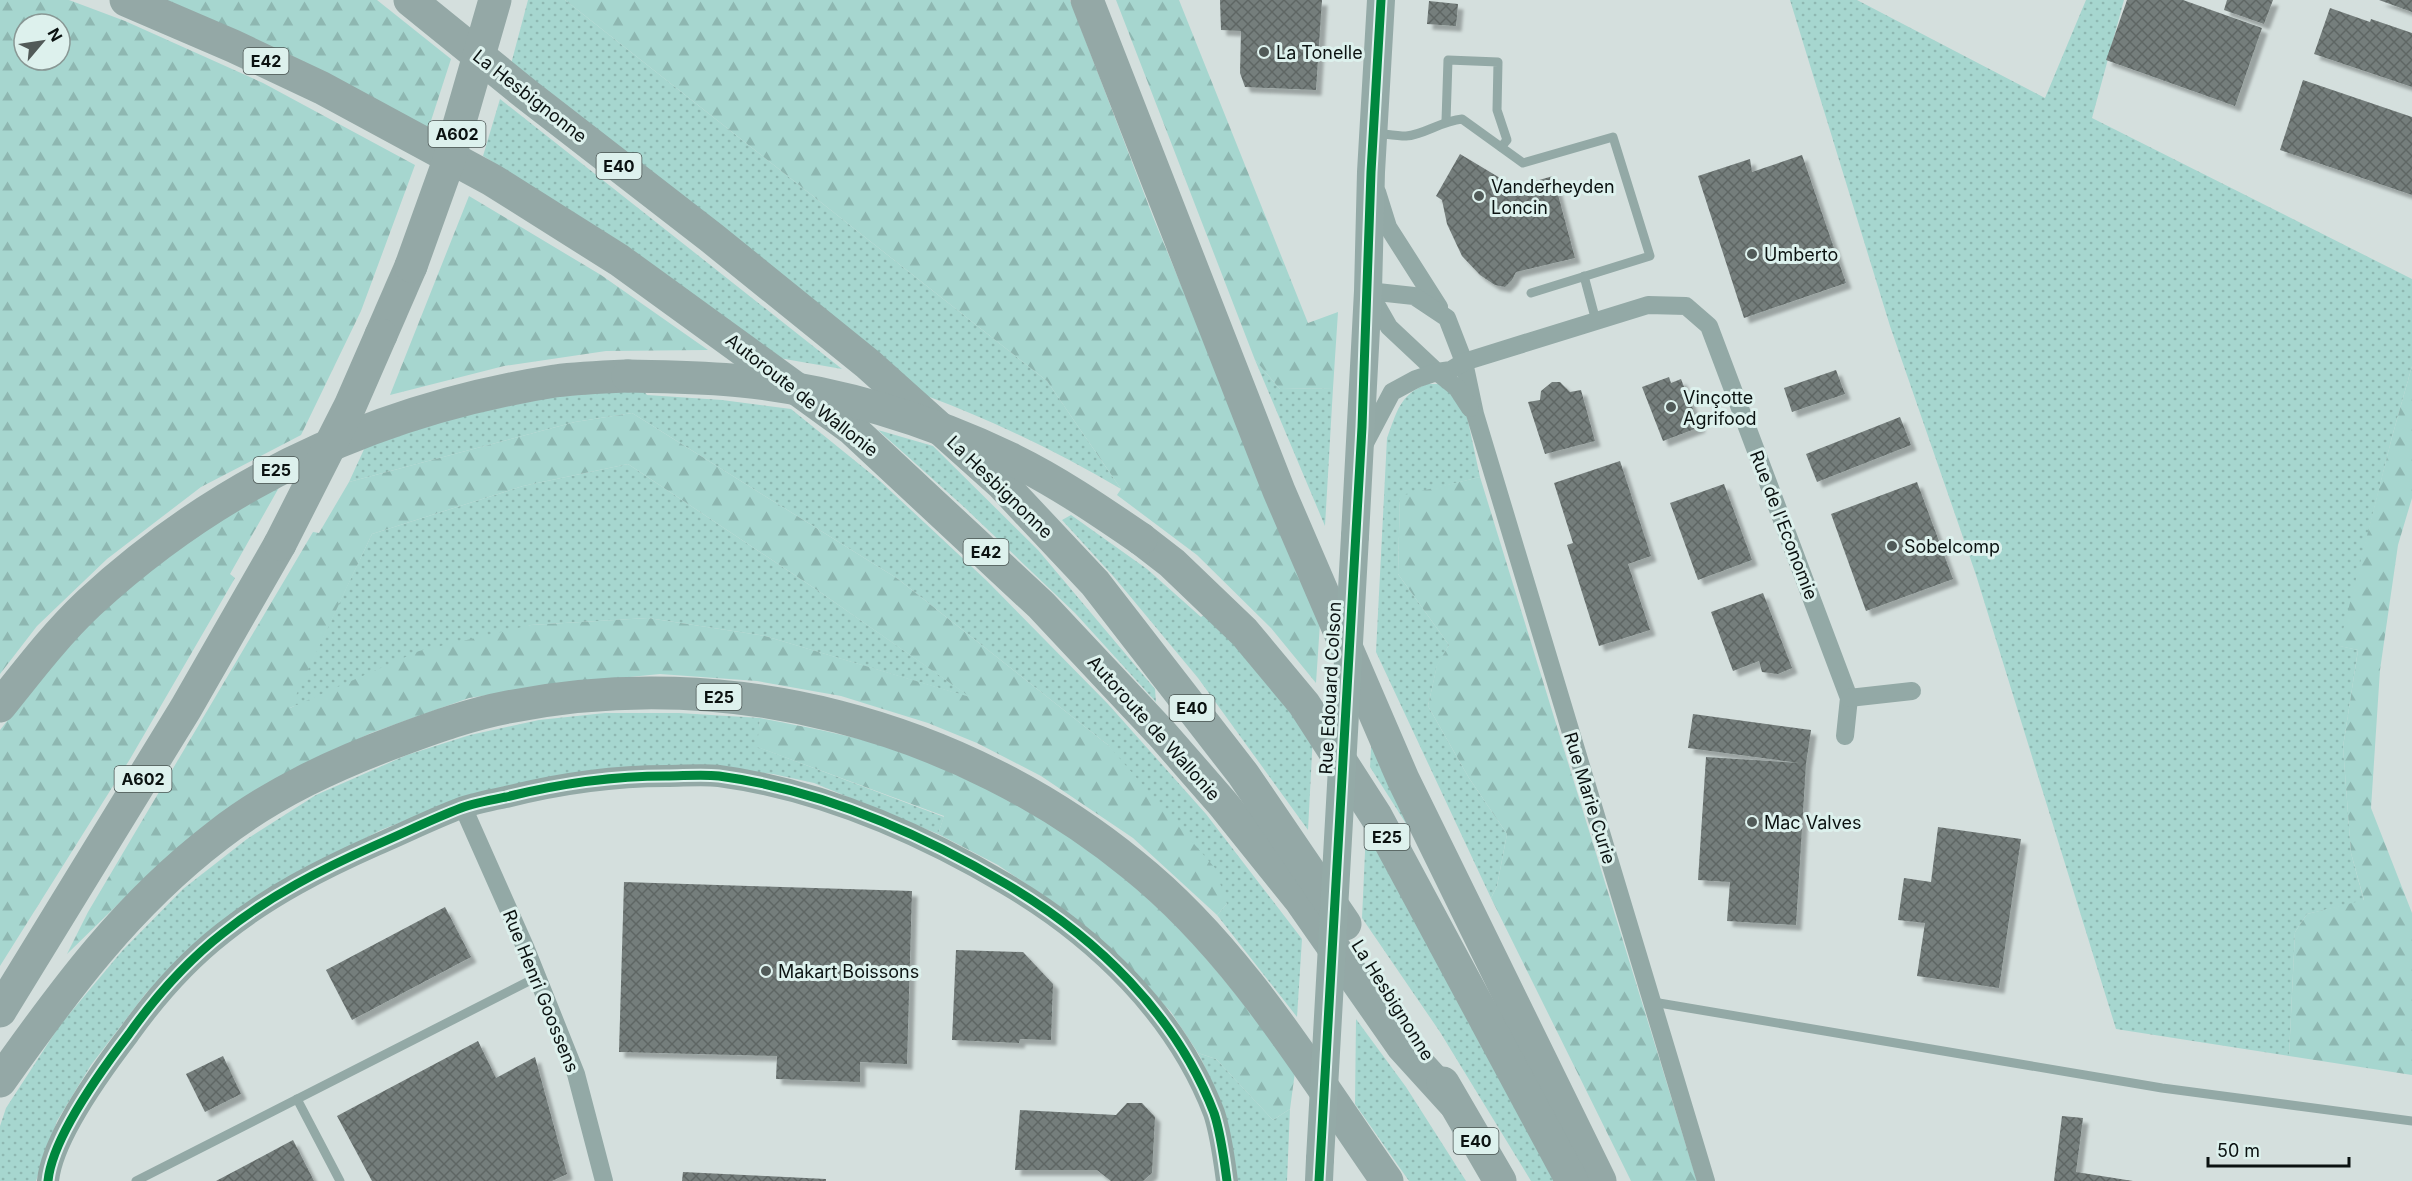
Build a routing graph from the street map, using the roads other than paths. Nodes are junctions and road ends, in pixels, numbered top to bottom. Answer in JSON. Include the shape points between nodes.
{"nodes":[{"id":1,"x":126,"y":0,"type":"edge"},
{"id":2,"x":410,"y":0,"type":"edge"},
{"id":3,"x":495,"y":0,"type":"edge"},
{"id":4,"x":1087,"y":0,"type":"edge"},
{"id":5,"x":1381,"y":0,"type":"edge"},
{"id":6,"x":1446,"y":120,"type":"junction"},
{"id":7,"x":1374,"y":133,"type":"junction"},
{"id":8,"x":1501,"y":147,"type":"junction"},
{"id":9,"x":1371,"y":184,"type":"junction"},
{"id":10,"x":1584,"y":276,"type":"junction"},
{"id":11,"x":1368,"y":291,"type":"junction"},
{"id":12,"x":1532,"y":293,"type":"dead end"},
{"id":13,"x":1447,"y":318,"type":"junction"},
{"id":14,"x":1596,"y":321,"type":"junction"},
{"id":15,"x":1464,"y":362,"type":"junction"},
{"id":16,"x":1437,"y":372,"type":"junction"},
{"id":17,"x":1475,"y":414,"type":"junction"},
{"id":18,"x":1360,"y":451,"type":"junction"},
{"id":19,"x":1912,"y":691,"type":"dead end"},
{"id":20,"x":1849,"y":698,"type":"junction"},
{"id":21,"x":0,"y":706,"type":"edge"},
{"id":22,"x":1845,"y":736,"type":"dead end"},
{"id":23,"x":463,"y":807,"type":"junction"},
{"id":24,"x":537,"y":977,"type":"junction"},
{"id":25,"x":1653,"y":1002,"type":"junction"},
{"id":26,"x":0,"y":1011,"type":"edge"},
{"id":27,"x":0,"y":1081,"type":"edge"},
{"id":28,"x":297,"y":1099,"type":"junction"},
{"id":29,"x":1453,"y":1102,"type":"junction"},
{"id":30,"x":2412,"y":1121,"type":"edge"},
{"id":31,"x":1319,"y":1170,"type":"edge"},
{"id":32,"x":48,"y":1181,"type":"edge"},
{"id":33,"x":136,"y":1181,"type":"edge"},
{"id":34,"x":340,"y":1181,"type":"edge"},
{"id":35,"x":604,"y":1181,"type":"edge"},
{"id":36,"x":1227,"y":1181,"type":"edge"},
{"id":37,"x":1387,"y":1181,"type":"edge"},
{"id":38,"x":1500,"y":1181,"type":"edge"},
{"id":39,"x":1572,"y":1181,"type":"edge"},
{"id":40,"x":1600,"y":1181,"type":"edge"},
{"id":41,"x":1706,"y":1181,"type":"edge"}],
"edges":[{"from":1,"to":29,"type":"highway","name":"Autoroute de Wallonie","number":"E42","via":[[322,88],[492,180],[619,260],[852,429],[1041,605],[1162,734],[1301,901],[1403,1047]]},
{"from":2,"to":29,"type":"highway","name":"La Hesbignonne","number":"E40","via":[[850,349],[1002,484],[1095,583],[1243,774],[1327,896],[1418,1039]]},
{"from":3,"to":26,"type":"highway","number":"A602","bridge":true,"via":[[448,163],[411,266],[350,405],[280,544],[180,718]]},
{"from":4,"to":40,"type":"highway","via":[[1279,491],[1399,768]]},
{"from":5,"to":7,"type":"main road","name":"Rue Edouard Colson"},
{"from":6,"to":7,"type":"lane","via":[[1406,136]]},
{"from":6,"to":8,"type":"lane","via":[[1462,119]]},
{"from":6,"to":8,"type":"lane","via":[[1448,60],[1498,62],[1497,110],[1507,140]]},
{"from":7,"to":9,"type":"main road","name":"Rue Edouard Colson"},
{"from":8,"to":10,"type":"lane","via":[[1523,164],[1612,137],[1650,256]]},
{"from":9,"to":11,"type":"main road","name":"Rue Edouard Colson"},
{"from":9,"to":13,"type":"street","via":[[1388,227]]},
{"from":10,"to":12,"type":"lane"},
{"from":10,"to":14,"type":"lane"},
{"from":11,"to":13,"type":"street","via":[[1414,296]]},
{"from":11,"to":16,"type":"street","via":[[1389,327]]},
{"from":11,"to":18,"type":"main road","name":"Rue Edouard Colson"},
{"from":13,"to":15,"type":"street"},
{"from":14,"to":15,"type":"street","name":"Rue de l'Economie"},
{"from":14,"to":20,"type":"street","name":"Rue de l'Economie","via":[[1648,305],[1686,306],[1709,326]]},
{"from":15,"to":16,"type":"street","name":"Rue de l'Economie"},
{"from":15,"to":17,"type":"street"},
{"from":16,"to":17,"type":"street","via":[[1457,388]]},
{"from":16,"to":18,"type":"street","name":"Rue de l'Economie","via":[[1392,392]]},
{"from":17,"to":25,"type":"street","name":"Rue Marie Curie"},
{"from":18,"to":31,"type":"main road","name":"Rue Edouard Colson","bridge":true},
{"from":19,"to":20,"type":"street"},
{"from":20,"to":22,"type":"street","name":"Rue de l'Economie"},
{"from":21,"to":39,"type":"highway","number":"E25","bridge":true,"via":[[87,605],[153,548],[258,479],[329,444],[409,414],[489,393],[557,381],[628,376],[743,381],[866,405],[945,430],[1014,460],[1079,497],[1172,563],[1244,632],[1304,704],[1376,816]]},
{"from":23,"to":24,"type":"street","name":"Rue Henri Goossens"},
{"from":23,"to":32,"type":"street","via":[[292,886],[222,933],[159,993],[108,1062],[64,1134]]},
{"from":23,"to":36,"type":"street","via":[[545,787],[627,776],[716,776],[792,790],[868,815],[961,858],[1036,901],[1098,949],[1146,998],[1191,1061],[1215,1117]]},
{"from":24,"to":28,"type":"lane"},
{"from":24,"to":35,"type":"street","name":"Rue Henri Goossens","via":[[576,1074]]},
{"from":25,"to":30,"type":"lane","via":[[2162,1088]]},
{"from":25,"to":41,"type":"street","name":"Rue Marie Curie"},
{"from":27,"to":37,"type":"highway","number":"E25","via":[[62,992],[110,935],[217,836],[273,798],[326,769],[382,747],[506,707],[573,697],[690,693],[829,713],[887,730],[1007,780],[1070,817],[1136,866],[1200,927],[1261,1000]]},
{"from":28,"to":33,"type":"lane"},
{"from":28,"to":34,"type":"lane"},
{"from":29,"to":38,"type":"highway","number":"E40"}]}
